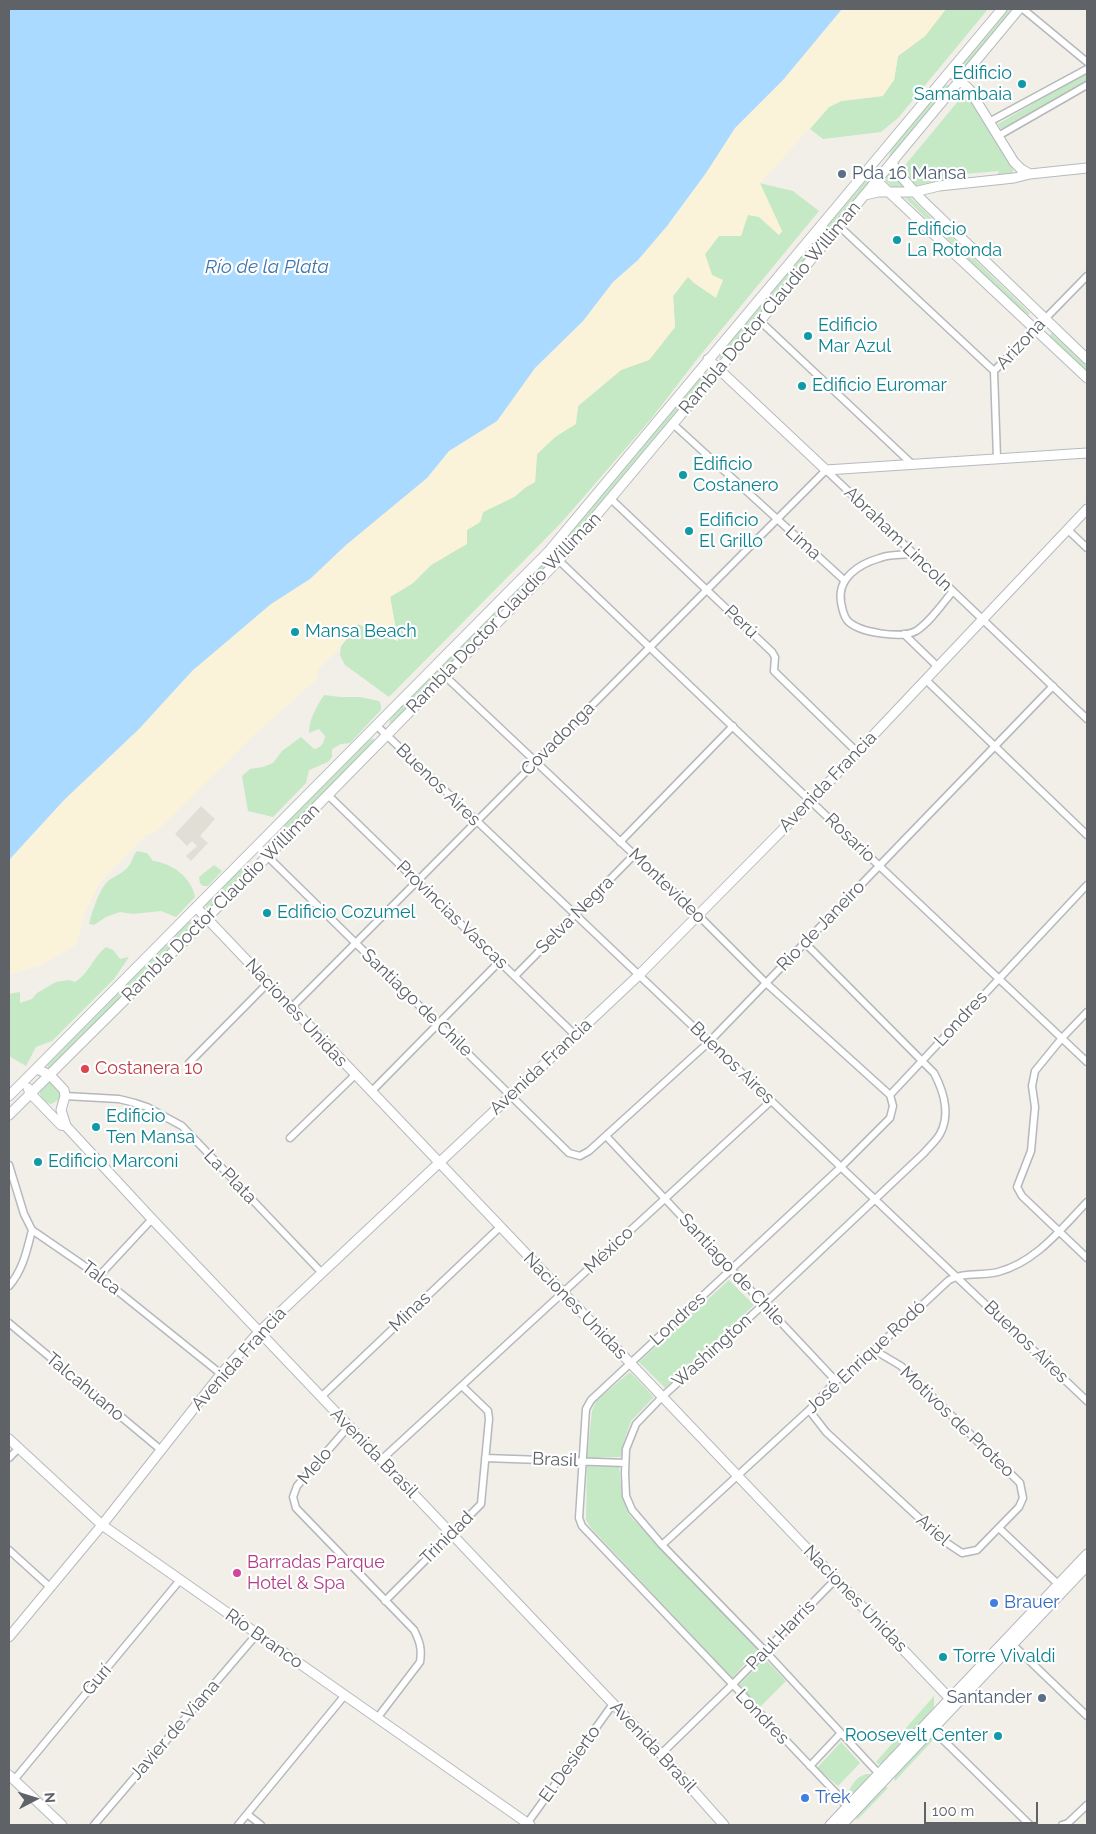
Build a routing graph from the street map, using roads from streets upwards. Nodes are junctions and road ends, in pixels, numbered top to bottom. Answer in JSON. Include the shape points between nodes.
{"nodes":[{"id":1,"x":1002,"y":9,"type":"edge"},
{"id":2,"x":1019,"y":9,"type":"edge"},
{"id":3,"x":1023,"y":9,"type":"edge"},
{"id":4,"x":1087,"y":62,"type":"edge"},
{"id":5,"x":1087,"y":69,"type":"edge"},
{"id":6,"x":950,"y":72,"type":"junction"},
{"id":7,"x":959,"y":80,"type":"junction"},
{"id":8,"x":1087,"y":85,"type":"edge"},
{"id":9,"x":989,"y":122,"type":"junction"},
{"id":10,"x":998,"y":136,"type":"junction"},
{"id":11,"x":892,"y":162,"type":"junction"},
{"id":12,"x":1087,"y":168,"type":"edge"},
{"id":13,"x":870,"y":169,"type":"junction"},
{"id":14,"x":1030,"y":174,"type":"junction"},
{"id":15,"x":877,"y":181,"type":"junction"},
{"id":16,"x":890,"y":192,"type":"junction"},
{"id":17,"x":914,"y":192,"type":"junction"},
{"id":18,"x":865,"y":195,"type":"junction"},
{"id":19,"x":839,"y":226,"type":"junction"},
{"id":20,"x":1087,"y":276,"type":"edge"},
{"id":21,"x":1045,"y":320,"type":"junction"},
{"id":22,"x":760,"y":322,"type":"junction"},
{"id":23,"x":1035,"y":330,"type":"junction"},
{"id":24,"x":708,"y":359,"type":"junction"},
{"id":25,"x":1087,"y":360,"type":"edge"},
{"id":26,"x":719,"y":369,"type":"junction"},
{"id":27,"x":994,"y":371,"type":"junction"},
{"id":28,"x":1087,"y":378,"type":"edge"},
{"id":29,"x":673,"y":424,"type":"junction"},
{"id":30,"x":1087,"y":453,"type":"edge"},
{"id":31,"x":997,"y":458,"type":"junction"},
{"id":32,"x":912,"y":464,"type":"junction"},
{"id":33,"x":826,"y":470,"type":"junction"},
{"id":34,"x":612,"y":499,"type":"junction"},
{"id":35,"x":1087,"y":509,"type":"edge"},
{"id":36,"x":777,"y":519,"type":"junction"},
{"id":37,"x":1067,"y":529,"type":"junction"},
{"id":38,"x":1087,"y":548,"type":"edge"},
{"id":39,"x":549,"y":551,"type":"junction"},
{"id":40,"x":914,"y":554,"type":"junction"},
{"id":41,"x":559,"y":560,"type":"junction"},
{"id":42,"x":844,"y":580,"type":"junction"},
{"id":43,"x":707,"y":589,"type":"junction"},
{"id":44,"x":953,"y":591,"type":"junction"},
{"id":45,"x":983,"y":620,"type":"junction"},
{"id":46,"x":904,"y":634,"type":"junction"},
{"id":47,"x":650,"y":646,"type":"junction"},
{"id":48,"x":938,"y":667,"type":"junction"},
{"id":49,"x":445,"y":676,"type":"junction"},
{"id":50,"x":926,"y":680,"type":"junction"},
{"id":51,"x":1052,"y":686,"type":"junction"},
{"id":52,"x":1087,"y":719,"type":"edge"},
{"id":53,"x":377,"y":726,"type":"junction"},
{"id":54,"x":733,"y":726,"type":"junction"},
{"id":55,"x":387,"y":736,"type":"junction"},
{"id":56,"x":994,"y":746,"type":"junction"},
{"id":57,"x":857,"y":752,"type":"junction"},
{"id":58,"x":536,"y":762,"type":"junction"},
{"id":59,"x":328,"y":795,"type":"junction"},
{"id":60,"x":811,"y":801,"type":"junction"},
{"id":61,"x":477,"y":821,"type":"junction"},
{"id":62,"x":1087,"y":834,"type":"edge"},
{"id":63,"x":620,"y":842,"type":"junction"},
{"id":64,"x":257,"y":846,"type":"junction"},
{"id":65,"x":634,"y":855,"type":"junction"},
{"id":66,"x":267,"y":856,"type":"junction"},
{"id":67,"x":879,"y":865,"type":"junction"},
{"id":68,"x":417,"y":881,"type":"junction"},
{"id":69,"x":1087,"y":885,"type":"edge"},
{"id":70,"x":196,"y":907,"type":"junction"},
{"id":71,"x":575,"y":915,"type":"junction"},
{"id":72,"x":698,"y":915,"type":"junction"},
{"id":73,"x":207,"y":918,"type":"junction"},
{"id":74,"x":355,"y":943,"type":"junction"},
{"id":75,"x":805,"y":943,"type":"junction"},
{"id":76,"x":500,"y":961,"type":"junction"},
{"id":77,"x":639,"y":975,"type":"junction"},
{"id":78,"x":515,"y":976,"type":"junction"},
{"id":79,"x":999,"y":979,"type":"junction"},
{"id":80,"x":268,"y":983,"type":"junction"},
{"id":81,"x":766,"y":983,"type":"junction"},
{"id":82,"x":291,"y":1008,"type":"junction"},
{"id":83,"x":1087,"y":1012,"type":"edge"},
{"id":84,"x":438,"y":1024,"type":"junction"},
{"id":85,"x":575,"y":1034,"type":"junction"},
{"id":86,"x":1062,"y":1038,"type":"junction"},
{"id":87,"x":709,"y":1042,"type":"junction"},
{"id":88,"x":922,"y":1061,"type":"junction"},
{"id":89,"x":1087,"y":1062,"type":"edge"},
{"id":90,"x":189,"y":1063,"type":"dead end"},
{"id":91,"x":37,"y":1069,"type":"junction"},
{"id":92,"x":50,"y":1075,"type":"junction"},
{"id":93,"x":355,"y":1075,"type":"junction"},
{"id":94,"x":25,"y":1081,"type":"junction"},
{"id":95,"x":371,"y":1092,"type":"junction"},
{"id":96,"x":30,"y":1094,"type":"junction"},
{"id":97,"x":511,"y":1095,"type":"junction"},
{"id":98,"x":890,"y":1095,"type":"junction"},
{"id":99,"x":9,"y":1096,"type":"edge"},
{"id":100,"x":64,"y":1101,"type":"junction"},
{"id":101,"x":771,"y":1101,"type":"junction"},
{"id":102,"x":47,"y":1110,"type":"junction"},
{"id":103,"x":9,"y":1115,"type":"edge"},
{"id":104,"x":66,"y":1126,"type":"junction"},
{"id":105,"x":606,"y":1136,"type":"junction"},
{"id":106,"x":290,"y":1138,"type":"dead end"},
{"id":107,"x":580,"y":1156,"type":"joint"},
{"id":108,"x":439,"y":1163,"type":"junction"},
{"id":109,"x":9,"y":1164,"type":"edge"},
{"id":110,"x":841,"y":1167,"type":"junction"},
{"id":111,"x":665,"y":1199,"type":"junction"},
{"id":112,"x":875,"y":1199,"type":"junction"},
{"id":113,"x":1087,"y":1202,"type":"edge"},
{"id":114,"x":152,"y":1219,"type":"junction"},
{"id":115,"x":500,"y":1227,"type":"junction"},
{"id":116,"x":32,"y":1230,"type":"junction"},
{"id":117,"x":1059,"y":1231,"type":"junction"},
{"id":118,"x":1087,"y":1258,"type":"edge"},
{"id":119,"x":731,"y":1269,"type":"junction"},
{"id":120,"x":322,"y":1273,"type":"junction"},
{"id":121,"x":99,"y":1276,"type":"junction"},
{"id":122,"x":956,"y":1276,"type":"junction"},
{"id":123,"x":9,"y":1286,"type":"edge"},
{"id":124,"x":563,"y":1293,"type":"junction"},
{"id":125,"x":764,"y":1304,"type":"junction"},
{"id":126,"x":9,"y":1323,"type":"edge"},
{"id":127,"x":259,"y":1332,"type":"junction"},
{"id":128,"x":874,"y":1350,"type":"junction"},
{"id":129,"x":630,"y":1363,"type":"junction"},
{"id":130,"x":221,"y":1374,"type":"junction"},
{"id":131,"x":836,"y":1382,"type":"junction"},
{"id":132,"x":462,"y":1386,"type":"junction"},
{"id":133,"x":662,"y":1396,"type":"junction"},
{"id":134,"x":321,"y":1397,"type":"junction"},
{"id":135,"x":1087,"y":1401,"type":"edge"},
{"id":136,"x":809,"y":1410,"type":"junction"},
{"id":137,"x":349,"y":1426,"type":"junction"},
{"id":138,"x":9,"y":1439,"type":"edge"},
{"id":139,"x":19,"y":1448,"type":"junction"},
{"id":140,"x":161,"y":1450,"type":"junction"},
{"id":141,"x":9,"y":1458,"type":"edge"},
{"id":142,"x":485,"y":1458,"type":"junction"},
{"id":143,"x":381,"y":1460,"type":"junction"},
{"id":144,"x":582,"y":1461,"type":"junction"},
{"id":145,"x":625,"y":1463,"type":"junction"},
{"id":146,"x":738,"y":1476,"type":"junction"},
{"id":147,"x":102,"y":1525,"type":"junction"},
{"id":148,"x":1000,"y":1528,"type":"junction"},
{"id":149,"x":451,"y":1534,"type":"junction"},
{"id":150,"x":662,"y":1545,"type":"junction"},
{"id":151,"x":9,"y":1550,"type":"edge"},
{"id":152,"x":1087,"y":1554,"type":"edge"},
{"id":153,"x":1087,"y":1566,"type":"edge"},
{"id":154,"x":836,"y":1579,"type":"junction"},
{"id":155,"x":180,"y":1580,"type":"junction"},
{"id":156,"x":1061,"y":1587,"type":"junction"},
{"id":157,"x":50,"y":1588,"type":"junction"},
{"id":158,"x":386,"y":1601,"type":"junction"},
{"id":159,"x":257,"y":1634,"type":"junction"},
{"id":160,"x":9,"y":1637,"type":"edge"},
{"id":161,"x":1010,"y":1642,"type":"junction"},
{"id":162,"x":765,"y":1651,"type":"junction"},
{"id":163,"x":732,"y":1685,"type":"junction"},
{"id":164,"x":345,"y":1695,"type":"junction"},
{"id":165,"x":952,"y":1701,"type":"junction"},
{"id":166,"x":613,"y":1704,"type":"junction"},
{"id":167,"x":1087,"y":1716,"type":"edge"},
{"id":168,"x":378,"y":1717,"type":"junction"},
{"id":169,"x":929,"y":1727,"type":"junction"},
{"id":170,"x":841,"y":1733,"type":"junction"},
{"id":171,"x":661,"y":1754,"type":"junction"},
{"id":172,"x":810,"y":1766,"type":"junction"},
{"id":173,"x":881,"y":1776,"type":"junction"},
{"id":174,"x":11,"y":1778,"type":"edge"},
{"id":175,"x":1087,"y":1805,"type":"edge"},
{"id":176,"x":847,"y":1807,"type":"junction"},
{"id":177,"x":247,"y":1814,"type":"junction"},
{"id":178,"x":62,"y":1825,"type":"edge"},
{"id":179,"x":94,"y":1825,"type":"edge"},
{"id":180,"x":238,"y":1825,"type":"edge"},
{"id":181,"x":261,"y":1825,"type":"edge"},
{"id":182,"x":528,"y":1825,"type":"edge"},
{"id":183,"x":724,"y":1825,"type":"edge"},
{"id":184,"x":830,"y":1825,"type":"edge"},
{"id":185,"x":842,"y":1825,"type":"edge"},
{"id":186,"x":1030,"y":1825,"type":"edge"},
{"id":187,"x":1062,"y":1825,"type":"edge"}],
"edges":[{"from":1,"to":6,"type":"street","name":"Rambla Doctor Claudio Williman"},
{"from":2,"to":7,"type":"street","name":"Rambla Doctor Claudio Williman"},
{"from":3,"to":4,"type":"street"},
{"from":5,"to":9,"type":"street"},
{"from":6,"to":7,"type":"street"},
{"from":6,"to":13,"type":"street","name":"Rambla Doctor Claudio Williman"},
{"from":7,"to":9,"type":"street","via":[[970,89]]},
{"from":7,"to":11,"type":"street","name":"Rambla Doctor Claudio Williman"},
{"from":8,"to":10,"type":"street"},
{"from":9,"to":10,"type":"street"},
{"from":10,"to":14,"type":"street","via":[[1014,162]]},
{"from":11,"to":15,"type":"street","name":"Rambla Doctor Claudio Williman"},
{"from":11,"to":17,"type":"street"},
{"from":12,"to":14,"type":"street"},
{"from":13,"to":15,"type":"street"},
{"from":13,"to":24,"type":"street","name":"Rambla Doctor Claudio Williman"},
{"from":14,"to":17,"type":"street"},
{"from":15,"to":16,"type":"street"},
{"from":15,"to":18,"type":"street","name":"Rambla Doctor Claudio Williman"},
{"from":16,"to":17,"type":"street"},
{"from":16,"to":18,"type":"street"},
{"from":16,"to":23,"type":"street"},
{"from":17,"to":21,"type":"street"},
{"from":18,"to":19,"type":"street","name":"Rambla Doctor Claudio Williman"},
{"from":19,"to":22,"type":"street","name":"Rambla Doctor Claudio Williman"},
{"from":19,"to":27,"type":"street"},
{"from":20,"to":21,"type":"street","name":"Arizona"},
{"from":21,"to":23,"type":"street","name":"Arizona"},
{"from":21,"to":25,"type":"street"},
{"from":22,"to":26,"type":"street","name":"Rambla Doctor Claudio Williman"},
{"from":22,"to":32,"type":"street"},
{"from":23,"to":27,"type":"street","name":"Arizona"},
{"from":23,"to":28,"type":"street"},
{"from":24,"to":26,"type":"street","name":"Abraham Lincoln"},
{"from":24,"to":39,"type":"street","name":"Rambla Doctor Claudio Williman"},
{"from":26,"to":29,"type":"street","name":"Rambla Doctor Claudio Williman"},
{"from":26,"to":33,"type":"street","name":"Abraham Lincoln"},
{"from":27,"to":31,"type":"street","name":"Arizona"},
{"from":29,"to":34,"type":"street","name":"Rambla Doctor Claudio Williman"},
{"from":29,"to":36,"type":"street","name":"Lima"},
{"from":30,"to":31,"type":"street"},
{"from":31,"to":32,"type":"street"},
{"from":32,"to":33,"type":"street"},
{"from":33,"to":36,"type":"street","name":"Covadonga"},
{"from":33,"to":40,"type":"street","name":"Abraham Lincoln"},
{"from":34,"to":41,"type":"street","name":"Rambla Doctor Claudio Williman"},
{"from":34,"to":43,"type":"street","name":"Perú"},
{"from":35,"to":37,"type":"street","name":"Avenida Francia"},
{"from":36,"to":42,"type":"street","name":"Lima"},
{"from":36,"to":43,"type":"street","name":"Covadonga"},
{"from":37,"to":38,"type":"street"},
{"from":37,"to":45,"type":"street","name":"Avenida Francia"},
{"from":39,"to":41,"type":"street","name":"Rosario"},
{"from":39,"to":53,"type":"street","name":"Rambla Doctor Claudio Williman"},
{"from":40,"to":42,"type":"street","via":[[881,557],[858,568]]},
{"from":40,"to":44,"type":"street","name":"Abraham Lincoln"},
{"from":41,"to":47,"type":"street","name":"Rosario"},
{"from":41,"to":49,"type":"street","name":"Rambla Doctor Claudio Williman"},
{"from":42,"to":46,"type":"street","via":[[839,592],[847,620],[876,632]]},
{"from":43,"to":47,"type":"street","name":"Covadonga"},
{"from":43,"to":57,"type":"street","name":"Perú","via":[[772,652],[774,671]]},
{"from":44,"to":45,"type":"street","name":"Abraham Lincoln"},
{"from":44,"to":46,"type":"street","via":[[916,631]]},
{"from":45,"to":48,"type":"street","name":"Avenida Francia"},
{"from":45,"to":51,"type":"street","name":"Abraham Lincoln"},
{"from":46,"to":48,"type":"street"},
{"from":47,"to":54,"type":"street","name":"Rosario"},
{"from":47,"to":58,"type":"street","name":"Covadonga"},
{"from":48,"to":50,"type":"street","name":"Avenida Francia"},
{"from":49,"to":55,"type":"street","name":"Rambla Doctor Claudio Williman"},
{"from":49,"to":58,"type":"street","name":"Montevideo"},
{"from":50,"to":56,"type":"street"},
{"from":50,"to":57,"type":"street","name":"Avenida Francia"},
{"from":51,"to":52,"type":"street","name":"Abraham Lincoln"},
{"from":51,"to":56,"type":"street","name":"Rio de Janeiro"},
{"from":53,"to":55,"type":"street","name":"Buenos Aires"},
{"from":53,"to":64,"type":"street","name":"Rambla Doctor Claudio Williman"},
{"from":54,"to":60,"type":"street","name":"Rosario"},
{"from":54,"to":63,"type":"street"},
{"from":55,"to":59,"type":"street","name":"Rambla Doctor Claudio Williman"},
{"from":55,"to":61,"type":"street","name":"Buenos Aires"},
{"from":56,"to":62,"type":"street"},
{"from":56,"to":67,"type":"street","name":"Rio de Janeiro"},
{"from":57,"to":60,"type":"street","name":"Avenida Francia"},
{"from":58,"to":61,"type":"street","name":"Covadonga"},
{"from":58,"to":63,"type":"street","name":"Montevideo"},
{"from":59,"to":66,"type":"street","name":"Rambla Doctor Claudio Williman"},
{"from":59,"to":68,"type":"street","name":"Provincias Vascas"},
{"from":60,"to":67,"type":"street","name":"Rosario"},
{"from":60,"to":72,"type":"street","name":"Avenida Francia"},
{"from":61,"to":68,"type":"street","name":"Covadonga"},
{"from":61,"to":71,"type":"street","name":"Buenos Aires"},
{"from":63,"to":65,"type":"street","name":"Montevideo"},
{"from":64,"to":66,"type":"street","name":"Santiago de Chile"},
{"from":64,"to":70,"type":"street","name":"Rambla Doctor Claudio Williman"},
{"from":65,"to":71,"type":"street","name":"Selva Negra"},
{"from":65,"to":72,"type":"street","name":"Montevideo"},
{"from":66,"to":73,"type":"street","name":"Rambla Doctor Claudio Williman"},
{"from":66,"to":74,"type":"street","name":"Santiago de Chile"},
{"from":67,"to":75,"type":"street","name":"Rio de Janeiro"},
{"from":67,"to":79,"type":"street","name":"Rosario"},
{"from":68,"to":74,"type":"street","name":"Covadonga"},
{"from":68,"to":76,"type":"street","name":"Provincias Vascas"},
{"from":69,"to":79,"type":"street","name":"Londres"},
{"from":70,"to":73,"type":"street","name":"Naciones Unidas"},
{"from":70,"to":91,"type":"street","name":"Rambla Doctor Claudio Williman"},
{"from":71,"to":77,"type":"street","name":"Buenos Aires"},
{"from":71,"to":78,"type":"street","name":"Selva Negra"},
{"from":72,"to":77,"type":"street","name":"Avenida Francia"},
{"from":72,"to":81,"type":"street","name":"Montevideo"},
{"from":73,"to":80,"type":"street","name":"Naciones Unidas"},
{"from":73,"to":92,"type":"street","name":"Rambla Doctor Claudio Williman"},
{"from":74,"to":82,"type":"street","name":"Covadonga"},
{"from":74,"to":84,"type":"street","name":"Santiago de Chile"},
{"from":75,"to":81,"type":"street","name":"Rio de Janeiro"},
{"from":75,"to":88,"type":"street","name":"Washington"},
{"from":76,"to":78,"type":"street","name":"Provincias Vascas"},
{"from":76,"to":84,"type":"street"},
{"from":77,"to":85,"type":"street","name":"Avenida Francia"},
{"from":77,"to":87,"type":"street","name":"Buenos Aires"},
{"from":78,"to":85,"type":"street","name":"Provincias Vascas"},
{"from":79,"to":86,"type":"street","name":"Rosario"},
{"from":79,"to":88,"type":"street","name":"Londres"},
{"from":80,"to":82,"type":"street","name":"Naciones Unidas"},
{"from":80,"to":90,"type":"street"},
{"from":81,"to":87,"type":"street","name":"Rio de Janeiro"},
{"from":81,"to":98,"type":"street","name":"Montevideo"},
{"from":82,"to":93,"type":"street","name":"Naciones Unidas"},
{"from":83,"to":86,"type":"street"},
{"from":84,"to":95,"type":"street"},
{"from":84,"to":97,"type":"street","name":"Santiago de Chile"},
{"from":85,"to":97,"type":"street","name":"Avenida Francia"},
{"from":86,"to":89,"type":"street","name":"Rosario"},
{"from":86,"to":117,"type":"street","via":[[1035,1071],[1031,1151],[1017,1187],[1022,1196]]},
{"from":87,"to":101,"type":"street","name":"Buenos Aires"},
{"from":87,"to":105,"type":"street","name":"Rio de Janeiro"},
{"from":88,"to":98,"type":"street","name":"Londres"},
{"from":88,"to":112,"type":"street","name":"Washington","via":[[943,1091],[946,1112],[940,1134]]},
{"from":91,"to":92,"type":"street"},
{"from":91,"to":94,"type":"street","name":"Rambla Doctor Claudio Williman"},
{"from":92,"to":96,"type":"street","name":"Rambla Doctor Claudio Williman"},
{"from":92,"to":100,"type":"street","via":[[64,1090]]},
{"from":93,"to":95,"type":"street","name":"Naciones Unidas"},
{"from":93,"to":106,"type":"street"},
{"from":94,"to":96,"type":"street","name":"Avenida Brasil"},
{"from":94,"to":99,"type":"street","name":"Rambla Doctor Claudio Williman"},
{"from":95,"to":108,"type":"street","name":"Naciones Unidas"},
{"from":96,"to":102,"type":"street","name":"Avenida Brasil"},
{"from":96,"to":103,"type":"street","name":"Rambla Doctor Claudio Williman"},
{"from":97,"to":107,"type":"street","name":"Santiago de Chile","via":[[569,1153]]},
{"from":97,"to":108,"type":"street","name":"Avenida Francia"},
{"from":98,"to":110,"type":"street","name":"Londres","via":[[893,1106],[890,1118]]},
{"from":100,"to":102,"type":"street"},
{"from":100,"to":104,"type":"street","via":[[62,1115]]},
{"from":100,"to":120,"type":"street","name":"La Plata","via":[[119,1100],[134,1103],[182,1126]]},
{"from":101,"to":110,"type":"street","name":"Buenos Aires"},
{"from":101,"to":111,"type":"street","name":"México"},
{"from":102,"to":104,"type":"street","name":"Avenida Brasil"},
{"from":104,"to":114,"type":"street","name":"Avenida Brasil"},
{"from":105,"to":107,"type":"street","name":"Rio de Janeiro"},
{"from":105,"to":111,"type":"street","name":"Santiago de Chile"},
{"from":108,"to":115,"type":"street","name":"Naciones Unidas"},
{"from":108,"to":120,"type":"street","name":"Avenida Francia"},
{"from":109,"to":116,"type":"street"},
{"from":110,"to":112,"type":"street","name":"Buenos Aires"},
{"from":110,"to":119,"type":"street","name":"Londres"},
{"from":111,"to":119,"type":"street","name":"Santiago de Chile"},
{"from":111,"to":124,"type":"street","name":"México"},
{"from":112,"to":122,"type":"street","name":"Buenos Aires"},
{"from":112,"to":125,"type":"street","name":"Washington"},
{"from":113,"to":117,"type":"street"},
{"from":114,"to":121,"type":"street"},
{"from":114,"to":127,"type":"street","name":"Avenida Brasil"},
{"from":115,"to":124,"type":"street","name":"Naciones Unidas"},
{"from":115,"to":134,"type":"street","name":"Minas"},
{"from":116,"to":121,"type":"street","name":"Talca"},
{"from":116,"to":123,"type":"street","via":[[22,1267]]},
{"from":117,"to":118,"type":"street"},
{"from":117,"to":122,"type":"street","via":[[1024,1261],[984,1275]]},
{"from":119,"to":125,"type":"street","name":"Santiago de Chile"},
{"from":119,"to":129,"type":"street","name":"Londres"},
{"from":120,"to":127,"type":"street","name":"Avenida Francia"},
{"from":121,"to":130,"type":"street","name":"Talca"},
{"from":122,"to":128,"type":"street","name":"José Enrique Rodó"},
{"from":122,"to":135,"type":"street","name":"Buenos Aires"},
{"from":124,"to":129,"type":"street","name":"Naciones Unidas"},
{"from":124,"to":132,"type":"street","name":"México"},
{"from":125,"to":131,"type":"street","name":"Santiago de Chile"},
{"from":125,"to":133,"type":"street","name":"Washington"},
{"from":126,"to":140,"type":"street","name":"Talcahuano"},
{"from":127,"to":130,"type":"street","name":"Avenida Francia"},
{"from":127,"to":134,"type":"street","name":"Avenida Brasil"},
{"from":128,"to":131,"type":"street","name":"José Enrique Rodó"},
{"from":128,"to":148,"type":"street","name":"Motivos de Proteo","via":[[901,1366],[1020,1483],[1022,1498],[1019,1507]]},
{"from":129,"to":133,"type":"street","name":"Naciones Unidas"},
{"from":129,"to":144,"type":"street","name":"Londres","via":[[590,1400],[586,1409]]},
{"from":130,"to":140,"type":"street","name":"Avenida Francia"},
{"from":131,"to":136,"type":"street","name":"José Enrique Rodó"},
{"from":132,"to":142,"type":"street","name":"Trinidad","via":[[488,1412]]},
{"from":132,"to":143,"type":"street","name":"México"},
{"from":133,"to":145,"type":"street","name":"Washington","via":[[636,1424],[626,1449]]},
{"from":133,"to":146,"type":"street","name":"Naciones Unidas"},
{"from":134,"to":137,"type":"street","name":"Avenida Brasil"},
{"from":136,"to":146,"type":"street","name":"José Enrique Rodó"},
{"from":136,"to":148,"type":"street","name":"Ariel","via":[[826,1432],[957,1551],[977,1550]]},
{"from":137,"to":143,"type":"street","name":"Avenida Brasil"},
{"from":137,"to":158,"type":"street","name":"Melo","via":[[297,1486],[293,1497],[296,1508]]},
{"from":138,"to":139,"type":"street","name":"Río Branco"},
{"from":139,"to":141,"type":"street"},
{"from":139,"to":147,"type":"street","name":"Río Branco"},
{"from":140,"to":147,"type":"street","name":"Avenida Francia"},
{"from":142,"to":144,"type":"street","name":"Brasil"},
{"from":142,"to":149,"type":"street","name":"Trinidad","via":[[481,1504]]},
{"from":143,"to":149,"type":"street","name":"Avenida Brasil"},
{"from":144,"to":145,"type":"street","name":"Brasil"},
{"from":144,"to":163,"type":"street","name":"Londres","via":[[579,1518],[582,1526]]},
{"from":145,"to":150,"type":"street","name":"Washington","via":[[626,1496],[632,1510]]},
{"from":146,"to":150,"type":"street","name":"José Enrique Rodó"},
{"from":146,"to":154,"type":"street","name":"Naciones Unidas"},
{"from":147,"to":155,"type":"street","name":"Río Branco"},
{"from":147,"to":157,"type":"street","name":"Avenida Francia"},
{"from":148,"to":156,"type":"street"},
{"from":149,"to":158,"type":"street","name":"Trinidad"},
{"from":149,"to":166,"type":"street","name":"Avenida Brasil"},
{"from":150,"to":162,"type":"street","name":"Washington"},
{"from":151,"to":157,"type":"street"},
{"from":152,"to":156,"type":"street"},
{"from":153,"to":156,"type":"street"},
{"from":154,"to":162,"type":"street","name":"Paul Harris"},
{"from":154,"to":165,"type":"street","name":"Naciones Unidas"},
{"from":155,"to":159,"type":"street","name":"Río Branco"},
{"from":155,"to":174,"type":"street","name":"Gurí"},
{"from":156,"to":161,"type":"street"},
{"from":157,"to":160,"type":"street","name":"Avenida Francia"},
{"from":158,"to":168,"type":"street","name":"Melo","via":[[414,1630],[422,1651],[420,1662]]},
{"from":159,"to":164,"type":"street","name":"Río Branco"},
{"from":159,"to":179,"type":"street","name":"Javier de Viana"},
{"from":161,"to":165,"type":"street"},
{"from":161,"to":167,"type":"street"},
{"from":162,"to":163,"type":"street","name":"Paul Harris"},
{"from":162,"to":170,"type":"street","name":"Washington"},
{"from":163,"to":171,"type":"street","name":"Paul Harris"},
{"from":163,"to":172,"type":"street","name":"Londres"},
{"from":164,"to":168,"type":"street","name":"Río Branco"},
{"from":164,"to":177,"type":"street"},
{"from":165,"to":169,"type":"street"},
{"from":166,"to":171,"type":"street","name":"Avenida Brasil"},
{"from":166,"to":182,"type":"street","name":"El Desierto"},
{"from":168,"to":182,"type":"street","name":"Río Branco"},
{"from":169,"to":173,"type":"street"},
{"from":169,"to":186,"type":"street"},
{"from":170,"to":172,"type":"street"},
{"from":170,"to":173,"type":"street","name":"Washington"},
{"from":171,"to":183,"type":"street","name":"Avenida Brasil"},
{"from":172,"to":176,"type":"street","name":"Londres"},
{"from":173,"to":176,"type":"street"},
{"from":173,"to":185,"type":"street"},
{"from":174,"to":178,"type":"street"},
{"from":175,"to":187,"type":"street"},
{"from":176,"to":184,"type":"street"},
{"from":177,"to":180,"type":"street"},
{"from":177,"to":181,"type":"street"}]}
